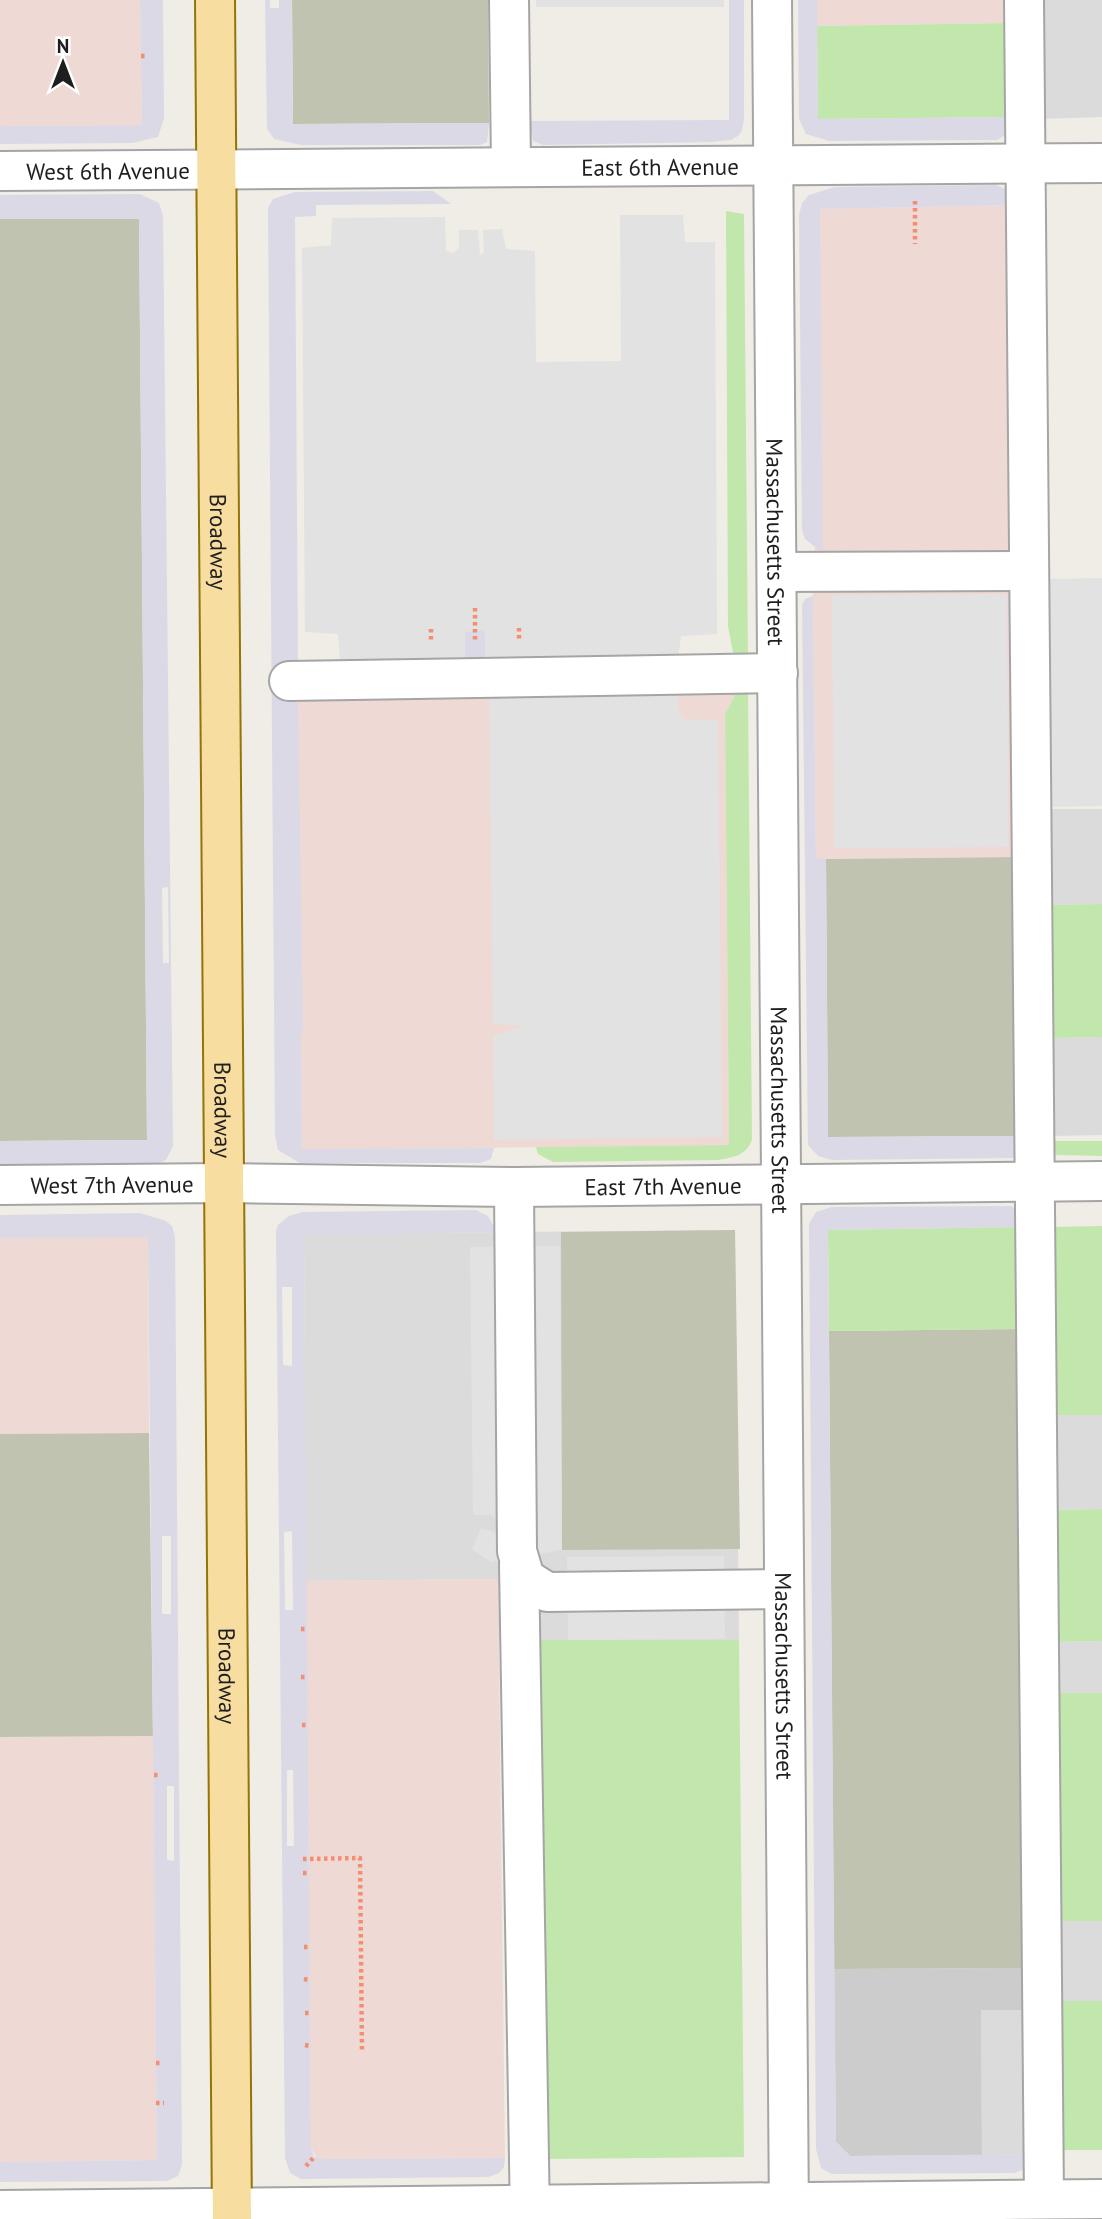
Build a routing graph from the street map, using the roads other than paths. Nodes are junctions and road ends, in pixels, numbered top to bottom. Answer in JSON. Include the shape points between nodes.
{"nodes":[{"id":1,"x":215,"y":0,"type":"edge"},
{"id":2,"x":509,"y":0,"type":"edge"},
{"id":3,"x":772,"y":0,"type":"edge"},
{"id":4,"x":1024,"y":0,"type":"edge"},
{"id":5,"x":1102,"y":163,"type":"edge"},
{"id":6,"x":1025,"y":164,"type":"junction"},
{"id":7,"x":773,"y":165,"type":"junction"},
{"id":8,"x":511,"y":166,"type":"junction"},
{"id":9,"x":218,"y":167,"type":"junction"},
{"id":10,"x":0,"y":171,"type":"edge"},
{"id":11,"x":1029,"y":571,"type":"junction"},
{"id":12,"x":777,"y":572,"type":"junction"},
{"id":13,"x":778,"y":673,"type":"junction"},
{"id":14,"x":289,"y":681,"type":"dead end"},
{"id":15,"x":1035,"y":1181,"type":"junction"},
{"id":16,"x":1102,"y":1181,"type":"edge"},
{"id":17,"x":224,"y":1184,"type":"junction"},
{"id":18,"x":781,"y":1184,"type":"junction"},
{"id":19,"x":0,"y":1185,"type":"edge"},
{"id":20,"x":514,"y":1187,"type":"junction"},
{"id":21,"x":519,"y":1565,"type":"junction"},
{"id":22,"x":784,"y":1589,"type":"junction"},
{"id":23,"x":1044,"y":2199,"type":"junction"},
{"id":24,"x":1102,"y":2199,"type":"edge"},
{"id":25,"x":0,"y":2210,"type":"edge"},
{"id":26,"x":789,"y":2211,"type":"edge"},
{"id":27,"x":530,"y":2212,"type":"edge"},
{"id":28,"x":232,"y":2213,"type":"edge"}],
"edges":[{"from":1,"to":9,"type":"main road","name":"Broadway"},
{"from":2,"to":8,"type":"street"},
{"from":3,"to":7,"type":"street","name":"Massachusetts Street"},
{"from":4,"to":6,"type":"street"},
{"from":5,"to":6,"type":"street","name":"East 6th Avenue"},
{"from":6,"to":7,"type":"street","name":"East 6th Avenue"},
{"from":6,"to":11,"type":"street"},
{"from":7,"to":8,"type":"street","name":"East 6th Avenue"},
{"from":7,"to":12,"type":"street","name":"Massachusetts Street"},
{"from":8,"to":9,"type":"street","name":"East 6th Avenue"},
{"from":9,"to":10,"type":"street","name":"West 6th Avenue"},
{"from":9,"to":17,"type":"main road","name":"Broadway"},
{"from":11,"to":12,"type":"street"},
{"from":11,"to":15,"type":"street"},
{"from":12,"to":13,"type":"street","name":"Massachusetts Street"},
{"from":13,"to":14,"type":"street"},
{"from":13,"to":18,"type":"street","name":"Massachusetts Street"},
{"from":15,"to":16,"type":"street","name":"East 7th Avenue"},
{"from":15,"to":18,"type":"street","name":"East 7th Avenue"},
{"from":15,"to":23,"type":"street"},
{"from":17,"to":19,"type":"street","name":"West 7th Avenue"},
{"from":17,"to":20,"type":"street","name":"East 7th Avenue"},
{"from":17,"to":28,"type":"main road","name":"Broadway"},
{"from":18,"to":20,"type":"street","name":"East 7th Avenue"},
{"from":18,"to":22,"type":"street","name":"Massachusetts Street"},
{"from":20,"to":21,"type":"street"},
{"from":21,"to":22,"type":"street","via":[[525,1578],[547,1592]]},
{"from":21,"to":27,"type":"street"},
{"from":22,"to":26,"type":"street","name":"Massachusetts Street"},
{"from":23,"to":24,"type":"street"},
{"from":23,"to":26,"type":"street"},
{"from":25,"to":28,"type":"street"},
{"from":26,"to":27,"type":"street"},
{"from":27,"to":28,"type":"street"}]}
